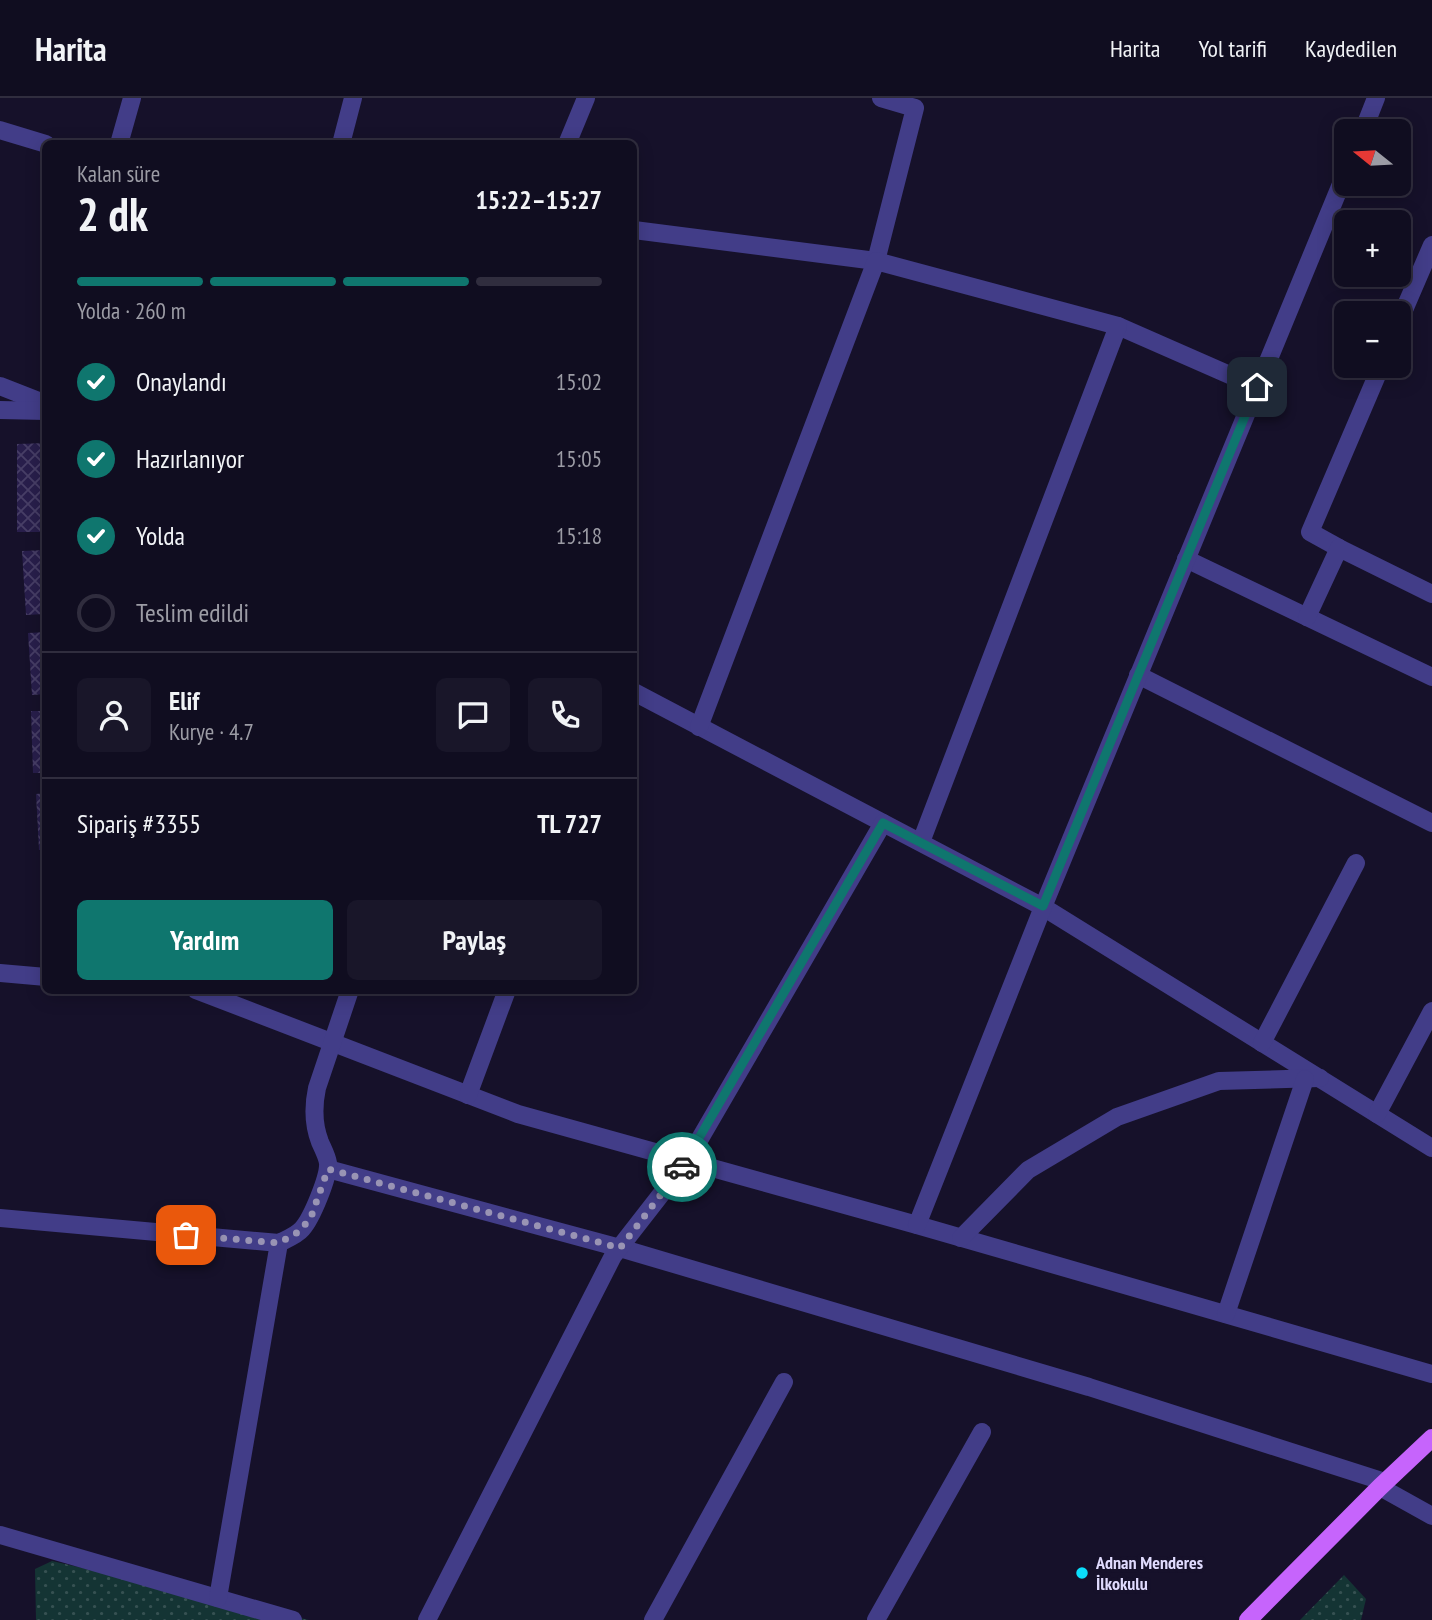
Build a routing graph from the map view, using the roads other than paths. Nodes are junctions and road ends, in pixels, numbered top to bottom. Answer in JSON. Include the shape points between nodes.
{"nodes":[{"id":1,"x":132,"y":98,"type":"edge"},
{"id":2,"x":353,"y":98,"type":"edge"},
{"id":3,"x":586,"y":98,"type":"edge"},
{"id":4,"x":881,"y":98,"type":"edge"},
{"id":5,"x":1376,"y":98,"type":"edge"},
{"id":6,"x":1368,"y":119,"type":"edge"},
{"id":7,"x":0,"y":130,"type":"edge"},
{"id":8,"x":120,"y":140,"type":"edge"},
{"id":9,"x":342,"y":140,"type":"edge"},
{"id":10,"x":569,"y":140,"type":"edge"},
{"id":11,"x":42,"y":143,"type":"edge"},
{"id":12,"x":1336,"y":196,"type":"edge"},
{"id":13,"x":637,"y":230,"type":"edge"},
{"id":14,"x":1432,"y":245,"type":"edge"},
{"id":15,"x":876,"y":261,"type":"junction"},
{"id":16,"x":1408,"y":301,"type":"edge"},
{"id":17,"x":1118,"y":326,"type":"junction"},
{"id":18,"x":1376,"y":378,"type":"edge"},
{"id":19,"x":0,"y":386,"type":"edge"},
{"id":20,"x":1257,"y":387,"type":"junction"},
{"id":21,"x":42,"y":402,"type":"edge"},
{"id":22,"x":0,"y":410,"type":"edge"},
{"id":23,"x":42,"y":411,"type":"edge"},
{"id":24,"x":1339,"y":548,"type":"junction"},
{"id":25,"x":1186,"y":559,"type":"junction"},
{"id":26,"x":1432,"y":594,"type":"edge"},
{"id":27,"x":1307,"y":617,"type":"junction"},
{"id":28,"x":1138,"y":675,"type":"junction"},
{"id":29,"x":1432,"y":677,"type":"edge"},
{"id":30,"x":637,"y":694,"type":"edge"},
{"id":31,"x":699,"y":727,"type":"junction"},
{"id":32,"x":883,"y":823,"type":"junction"},
{"id":33,"x":1432,"y":823,"type":"edge"},
{"id":34,"x":921,"y":842,"type":"junction"},
{"id":35,"x":1356,"y":863,"type":"dead end"},
{"id":36,"x":1043,"y":906,"type":"junction"},
{"id":37,"x":0,"y":973,"type":"edge"},
{"id":38,"x":42,"y":977,"type":"edge"},
{"id":39,"x":206,"y":994,"type":"edge"},
{"id":40,"x":349,"y":994,"type":"edge"},
{"id":41,"x":506,"y":994,"type":"edge"},
{"id":42,"x":1432,"y":1011,"type":"edge"},
{"id":43,"x":332,"y":1043,"type":"junction"},
{"id":44,"x":1262,"y":1043,"type":"junction"},
{"id":45,"x":1312,"y":1079,"type":"junction"},
{"id":46,"x":468,"y":1095,"type":"junction"},
{"id":47,"x":1377,"y":1114,"type":"junction"},
{"id":48,"x":1432,"y":1148,"type":"edge"},
{"id":49,"x":687,"y":1161,"type":"junction"},
{"id":50,"x":328,"y":1169,"type":"junction"},
{"id":51,"x":0,"y":1218,"type":"edge"},
{"id":52,"x":917,"y":1225,"type":"junction"},
{"id":53,"x":961,"y":1238,"type":"junction"},
{"id":54,"x":279,"y":1243,"type":"junction"},
{"id":55,"x":620,"y":1248,"type":"junction"},
{"id":56,"x":1226,"y":1314,"type":"junction"},
{"id":57,"x":1432,"y":1374,"type":"edge"},
{"id":58,"x":783,"y":1382,"type":"dead end"},
{"id":59,"x":982,"y":1432,"type":"dead end"},
{"id":60,"x":1432,"y":1438,"type":"edge"},
{"id":61,"x":1383,"y":1485,"type":"junction"},
{"id":62,"x":1432,"y":1516,"type":"edge"},
{"id":63,"x":0,"y":1535,"type":"edge"},
{"id":64,"x":218,"y":1598,"type":"junction"},
{"id":65,"x":293,"y":1620,"type":"edge"},
{"id":66,"x":427,"y":1620,"type":"edge"},
{"id":67,"x":653,"y":1620,"type":"edge"},
{"id":68,"x":876,"y":1620,"type":"edge"},
{"id":69,"x":1248,"y":1620,"type":"edge"}],
"edges":[{"from":1,"to":8,"type":"street"},
{"from":2,"to":9,"type":"street"},
{"from":3,"to":10,"type":"street"},
{"from":4,"to":15,"type":"street","via":[[915,108]]},
{"from":5,"to":6,"type":"street"},
{"from":7,"to":11,"type":"street"},
{"from":12,"to":20,"type":"street"},
{"from":13,"to":15,"type":"street"},
{"from":14,"to":16,"type":"street"},
{"from":15,"to":17,"type":"street"},
{"from":15,"to":31,"type":"street"},
{"from":17,"to":20,"type":"street"},
{"from":17,"to":34,"type":"street"},
{"from":18,"to":24,"type":"street","via":[[1310,532]]},
{"from":19,"to":21,"type":"street"},
{"from":20,"to":25,"type":"street"},
{"from":22,"to":23,"type":"street"},
{"from":24,"to":26,"type":"street"},
{"from":24,"to":27,"type":"street"},
{"from":25,"to":27,"type":"street"},
{"from":25,"to":28,"type":"street"},
{"from":27,"to":29,"type":"street"},
{"from":28,"to":33,"type":"street"},
{"from":28,"to":36,"type":"street"},
{"from":30,"to":31,"type":"street"},
{"from":31,"to":32,"type":"street"},
{"from":32,"to":34,"type":"street"},
{"from":32,"to":49,"type":"street"},
{"from":34,"to":36,"type":"street"},
{"from":35,"to":44,"type":"street"},
{"from":36,"to":44,"type":"street"},
{"from":36,"to":52,"type":"street"},
{"from":37,"to":38,"type":"street"},
{"from":39,"to":43,"type":"street"},
{"from":40,"to":43,"type":"street"},
{"from":41,"to":46,"type":"street"},
{"from":42,"to":47,"type":"street"},
{"from":43,"to":46,"type":"street"},
{"from":43,"to":50,"type":"street","via":[[314,1104]]},
{"from":44,"to":45,"type":"street"},
{"from":45,"to":47,"type":"street"},
{"from":45,"to":53,"type":"street","via":[[1219,1081],[1117,1117],[1028,1170]]},
{"from":45,"to":56,"type":"street"},
{"from":46,"to":49,"type":"street","via":[[518,1114]]},
{"from":47,"to":48,"type":"street"},
{"from":49,"to":52,"type":"street"},
{"from":49,"to":55,"type":"street"},
{"from":50,"to":54,"type":"street","via":[[311,1217],[300,1231]]},
{"from":50,"to":55,"type":"street"},
{"from":51,"to":54,"type":"street"},
{"from":52,"to":53,"type":"street"},
{"from":53,"to":56,"type":"street"},
{"from":54,"to":64,"type":"street"},
{"from":55,"to":61,"type":"street","via":[[1089,1387]]},
{"from":55,"to":66,"type":"street"},
{"from":56,"to":57,"type":"street"},
{"from":58,"to":67,"type":"street"},
{"from":59,"to":68,"type":"street"},
{"from":60,"to":61,"type":"main road"},
{"from":61,"to":62,"type":"street"},
{"from":61,"to":69,"type":"main road"},
{"from":63,"to":64,"type":"street"},
{"from":64,"to":65,"type":"street"}]}
